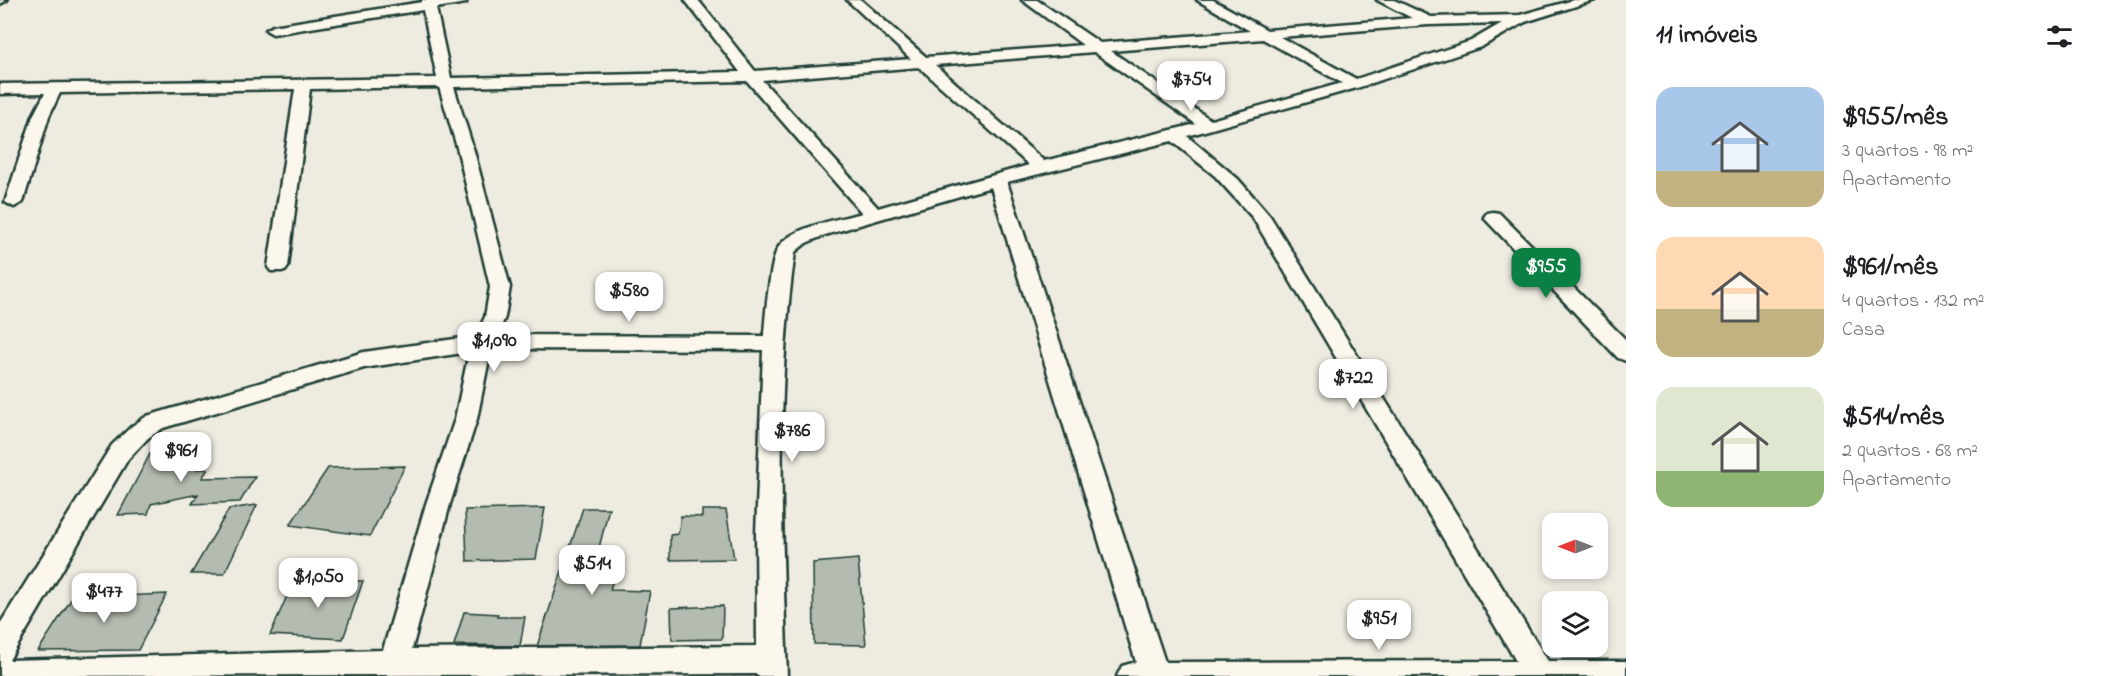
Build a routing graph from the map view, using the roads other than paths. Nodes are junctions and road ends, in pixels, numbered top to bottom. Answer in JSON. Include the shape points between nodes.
{"nodes":[{"id":1,"x":461,"y":0,"type":"edge"},
{"id":2,"x":691,"y":0,"type":"edge"},
{"id":3,"x":853,"y":0,"type":"edge"},
{"id":4,"x":1028,"y":0,"type":"edge"},
{"id":5,"x":1203,"y":0,"type":"edge"},
{"id":6,"x":1383,"y":0,"type":"edge"},
{"id":7,"x":1589,"y":0,"type":"edge"},
{"id":8,"x":428,"y":2,"type":"edge"},
{"id":9,"x":1566,"y":3,"type":"edge"},
{"id":10,"x":1520,"y":19,"type":"junction"},
{"id":11,"x":1428,"y":21,"type":"junction"},
{"id":12,"x":273,"y":30,"type":"dead end"},
{"id":13,"x":1263,"y":34,"type":"junction"},
{"id":14,"x":1476,"y":44,"type":"junction"},
{"id":15,"x":1100,"y":50,"type":"junction"},
{"id":16,"x":923,"y":63,"type":"junction"},
{"id":17,"x":751,"y":76,"type":"junction"},
{"id":18,"x":445,"y":82,"type":"junction"},
{"id":19,"x":303,"y":84,"type":"junction"},
{"id":20,"x":1355,"y":84,"type":"junction"},
{"id":21,"x":0,"y":89,"type":"edge"},
{"id":22,"x":54,"y":89,"type":"junction"},
{"id":23,"x":1208,"y":124,"type":"junction"},
{"id":24,"x":1175,"y":135,"type":"junction"},
{"id":25,"x":1041,"y":167,"type":"junction"},
{"id":26,"x":998,"y":180,"type":"junction"},
{"id":27,"x":14,"y":202,"type":"dead end"},
{"id":28,"x":874,"y":215,"type":"junction"},
{"id":29,"x":1493,"y":217,"type":"dead end"},
{"id":30,"x":278,"y":267,"type":"dead end"},
{"id":31,"x":483,"y":342,"type":"junction"},
{"id":32,"x":775,"y":343,"type":"junction"},
{"id":33,"x":1626,"y":353,"type":"edge"},
{"id":34,"x":0,"y":650,"type":"edge"},
{"id":35,"x":772,"y":668,"type":"edge"},
{"id":36,"x":391,"y":670,"type":"edge"},
{"id":37,"x":0,"y":674,"type":"edge"},
{"id":38,"x":1540,"y":675,"type":"edge"},
{"id":39,"x":1626,"y":675,"type":"edge"},
{"id":40,"x":1148,"y":676,"type":"edge"}],
"edges":[{"from":1,"to":8,"type":"street"},
{"from":2,"to":17,"type":"street"},
{"from":3,"to":16,"type":"street"},
{"from":4,"to":15,"type":"street"},
{"from":5,"to":13,"type":"street"},
{"from":6,"to":11,"type":"street"},
{"from":7,"to":9,"type":"street"},
{"from":8,"to":12,"type":"street"},
{"from":8,"to":18,"type":"street"},
{"from":9,"to":10,"type":"street"},
{"from":10,"to":11,"type":"street"},
{"from":10,"to":14,"type":"street"},
{"from":11,"to":13,"type":"street"},
{"from":11,"to":14,"type":"street"},
{"from":13,"to":15,"type":"street"},
{"from":13,"to":20,"type":"street"},
{"from":14,"to":20,"type":"street"},
{"from":15,"to":16,"type":"street"},
{"from":15,"to":23,"type":"street"},
{"from":16,"to":17,"type":"street"},
{"from":16,"to":25,"type":"street"},
{"from":17,"to":18,"type":"street"},
{"from":17,"to":28,"type":"street"},
{"from":18,"to":19,"type":"street"},
{"from":18,"to":31,"type":"street","via":[[500,287],[495,317]]},
{"from":19,"to":22,"type":"street"},
{"from":19,"to":30,"type":"street"},
{"from":20,"to":23,"type":"street"},
{"from":21,"to":22,"type":"street"},
{"from":22,"to":27,"type":"street","via":[[41,116]]},
{"from":23,"to":24,"type":"street"},
{"from":24,"to":25,"type":"street"},
{"from":24,"to":38,"type":"street","via":[[1204,156],[1260,216]]},
{"from":25,"to":26,"type":"street"},
{"from":26,"to":28,"type":"street"},
{"from":26,"to":40,"type":"street"},
{"from":28,"to":32,"type":"street","via":[[818,231],[786,250]]},
{"from":29,"to":33,"type":"street"},
{"from":31,"to":32,"type":"street"},
{"from":31,"to":34,"type":"street","via":[[364,360],[155,422],[120,452]]},
{"from":31,"to":36,"type":"street","via":[[466,419]]},
{"from":32,"to":35,"type":"street","via":[[769,534]]},
{"from":35,"to":36,"type":"street"},
{"from":36,"to":37,"type":"street"},
{"from":38,"to":39,"type":"street"},
{"from":38,"to":40,"type":"street"}]}
